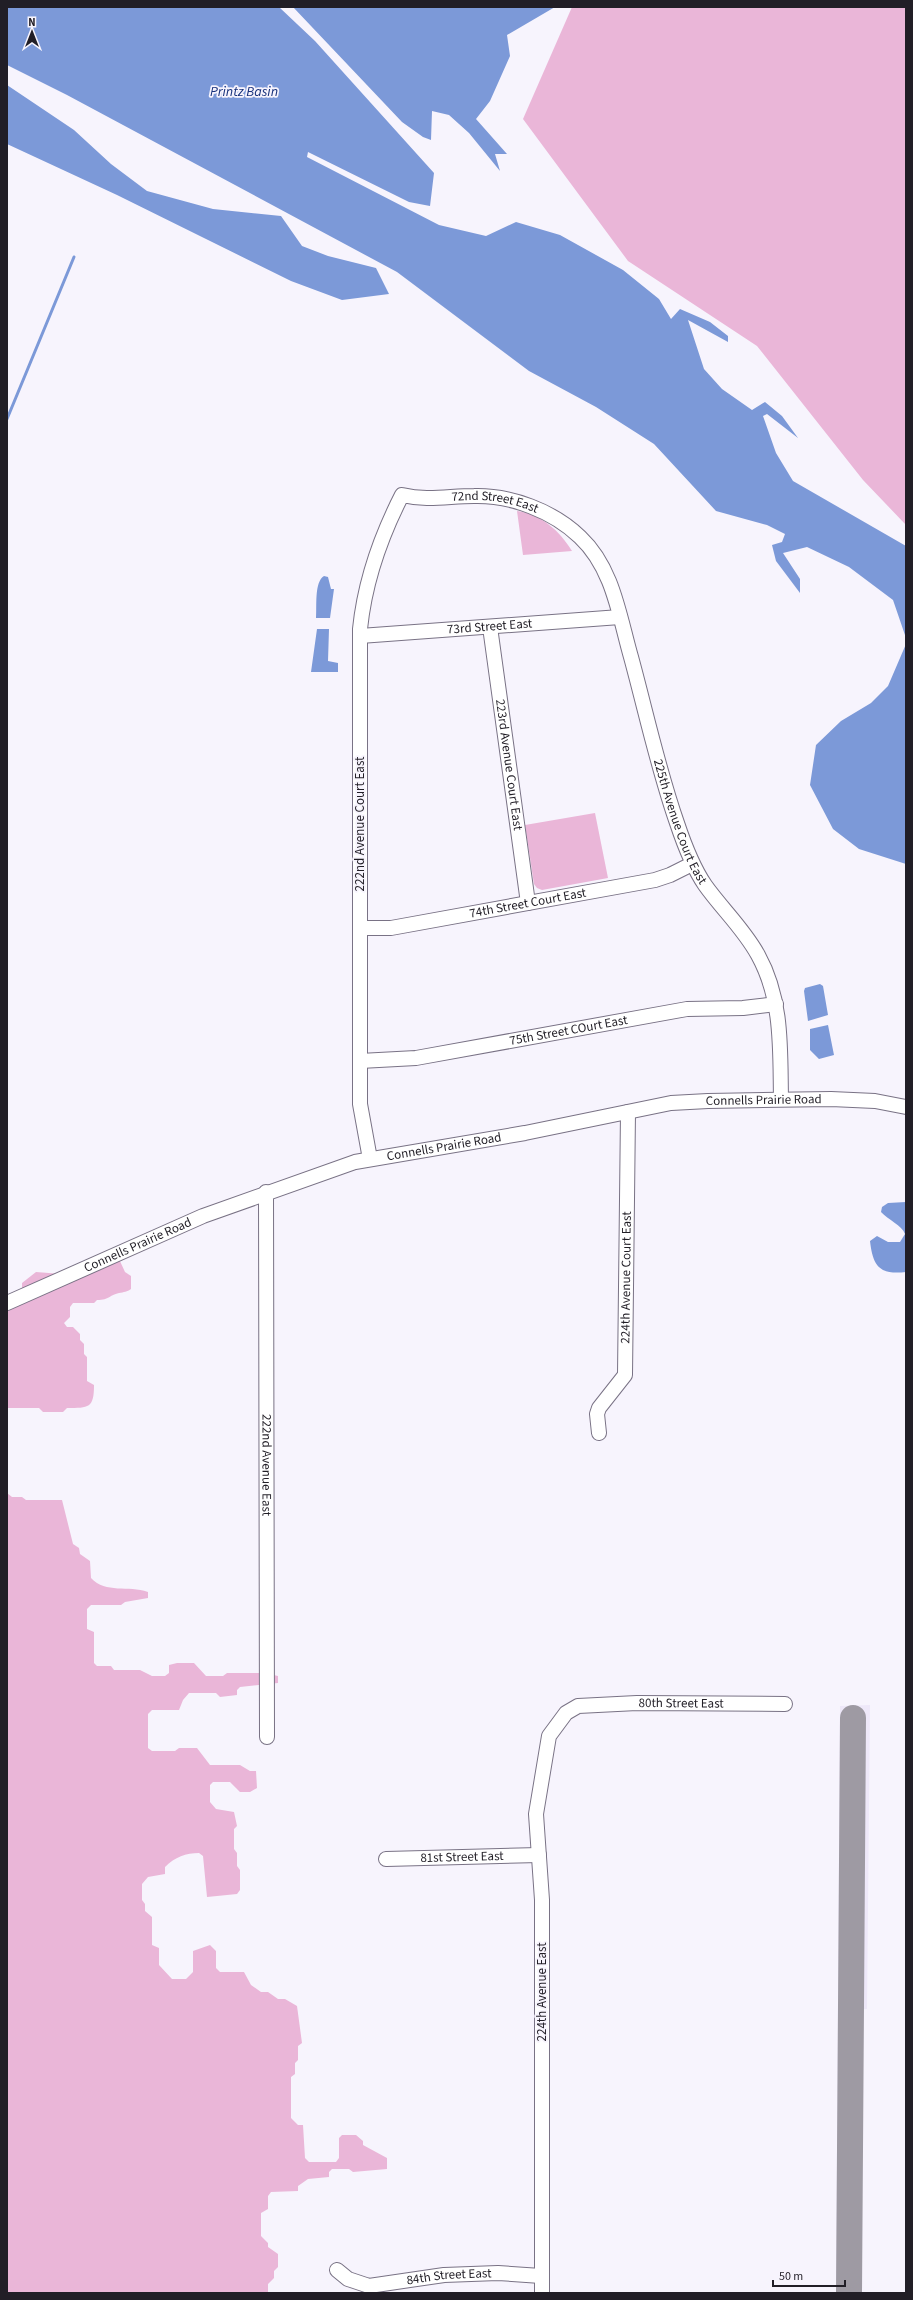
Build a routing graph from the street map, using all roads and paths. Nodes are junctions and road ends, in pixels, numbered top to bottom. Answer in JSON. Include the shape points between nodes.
{"nodes":[{"id":1,"x":402,"y":495,"type":"joint"},
{"id":2,"x":579,"y":536,"type":"joint"},
{"id":3,"x":620,"y":617,"type":"junction"},
{"id":4,"x":490,"y":627,"type":"junction"},
{"id":5,"x":360,"y":636,"type":"junction"},
{"id":6,"x":692,"y":864,"type":"junction"},
{"id":7,"x":528,"y":903,"type":"junction"},
{"id":8,"x":360,"y":928,"type":"junction"},
{"id":9,"x":776,"y":1004,"type":"junction"},
{"id":10,"x":360,"y":1061,"type":"junction"},
{"id":11,"x":781,"y":1099,"type":"junction"},
{"id":12,"x":906,"y":1107,"type":"edge"},
{"id":13,"x":628,"y":1112,"type":"junction"},
{"id":14,"x":370,"y":1159,"type":"junction"},
{"id":15,"x":266,"y":1192,"type":"junction"},
{"id":16,"x":7,"y":1303,"type":"edge"},
{"id":17,"x":599,"y":1433,"type":"dead end"},
{"id":18,"x":784,"y":1704,"type":"dead end"},
{"id":19,"x":578,"y":1706,"type":"joint"},
{"id":20,"x":267,"y":1737,"type":"dead end"},
{"id":21,"x":539,"y":1855,"type":"junction"},
{"id":22,"x":386,"y":1859,"type":"dead end"},
{"id":23,"x":337,"y":2270,"type":"dead end"},
{"id":24,"x":541,"y":2276,"type":"junction"},
{"id":25,"x":542,"y":2293,"type":"edge"}],
"edges":[{"from":1,"to":2,"type":"street","name":"72nd Street East","via":[[425,498],[473,496],[505,499],[541,511]]},
{"from":1,"to":5,"type":"street","name":"222nd Avenue Court East","via":[[379,544],[369,574]]},
{"from":2,"to":3,"type":"street","name":"225th Avenue Court East","via":[[591,548],[604,570],[615,595]]},
{"from":3,"to":4,"type":"street","name":"73rd Street East"},
{"from":3,"to":6,"type":"street","name":"225th Avenue Court East","via":[[670,801]]},
{"from":4,"to":5,"type":"street","name":"73rd Street East"},
{"from":4,"to":7,"type":"street","name":"223rd Avenue Court East"},
{"from":5,"to":8,"type":"street","name":"222nd Avenue Court East"},
{"from":6,"to":7,"type":"street","name":"74th Street Court East","via":[[654,880]]},
{"from":6,"to":9,"type":"street","name":"225th Avenue Court East","via":[[703,883],[746,936],[758,956]]},
{"from":7,"to":8,"type":"street","name":"74th Street Court East","via":[[391,928]]},
{"from":8,"to":10,"type":"street","name":"222nd Avenue Court East"},
{"from":9,"to":10,"type":"street","name":"75th Street COurt East","via":[[743,1008],[687,1009],[416,1058]]},
{"from":9,"to":11,"type":"street","name":"225th Avenue Court East","via":[[780,1036]]},
{"from":10,"to":14,"type":"street","name":"222nd Avenue Court East","via":[[360,1104]]},
{"from":11,"to":12,"type":"street","name":"Connells Prairie Road","via":[[860,1100]]},
{"from":11,"to":13,"type":"street","name":"Connells Prairie Road","via":[[671,1103]]},
{"from":13,"to":14,"type":"street","name":"Connells Prairie Road","via":[[525,1133]]},
{"from":13,"to":17,"type":"street","name":"224th Avenue Court East","via":[[625,1375],[599,1408]]},
{"from":14,"to":15,"type":"street","name":"Connells Prairie Road","via":[[344,1165]]},
{"from":15,"to":16,"type":"street","name":"Connells Prairie Road","via":[[203,1216]]},
{"from":15,"to":20,"type":"street","name":"222nd Avenue East"},
{"from":18,"to":19,"type":"street","name":"80th Street East","via":[[638,1703]]},
{"from":19,"to":21,"type":"street","name":"224th Avenue East","via":[[566,1713],[558,1723],[545,1748],[536,1814]]},
{"from":21,"to":22,"type":"street","name":"81st Street East"},
{"from":21,"to":24,"type":"street","name":"224th Avenue East","via":[[542,1955]]},
{"from":23,"to":24,"type":"street","name":"84th Street East","via":[[348,2279],[369,2286],[444,2275],[498,2273]]},
{"from":24,"to":25,"type":"street","name":"224th Avenue East"}]}
